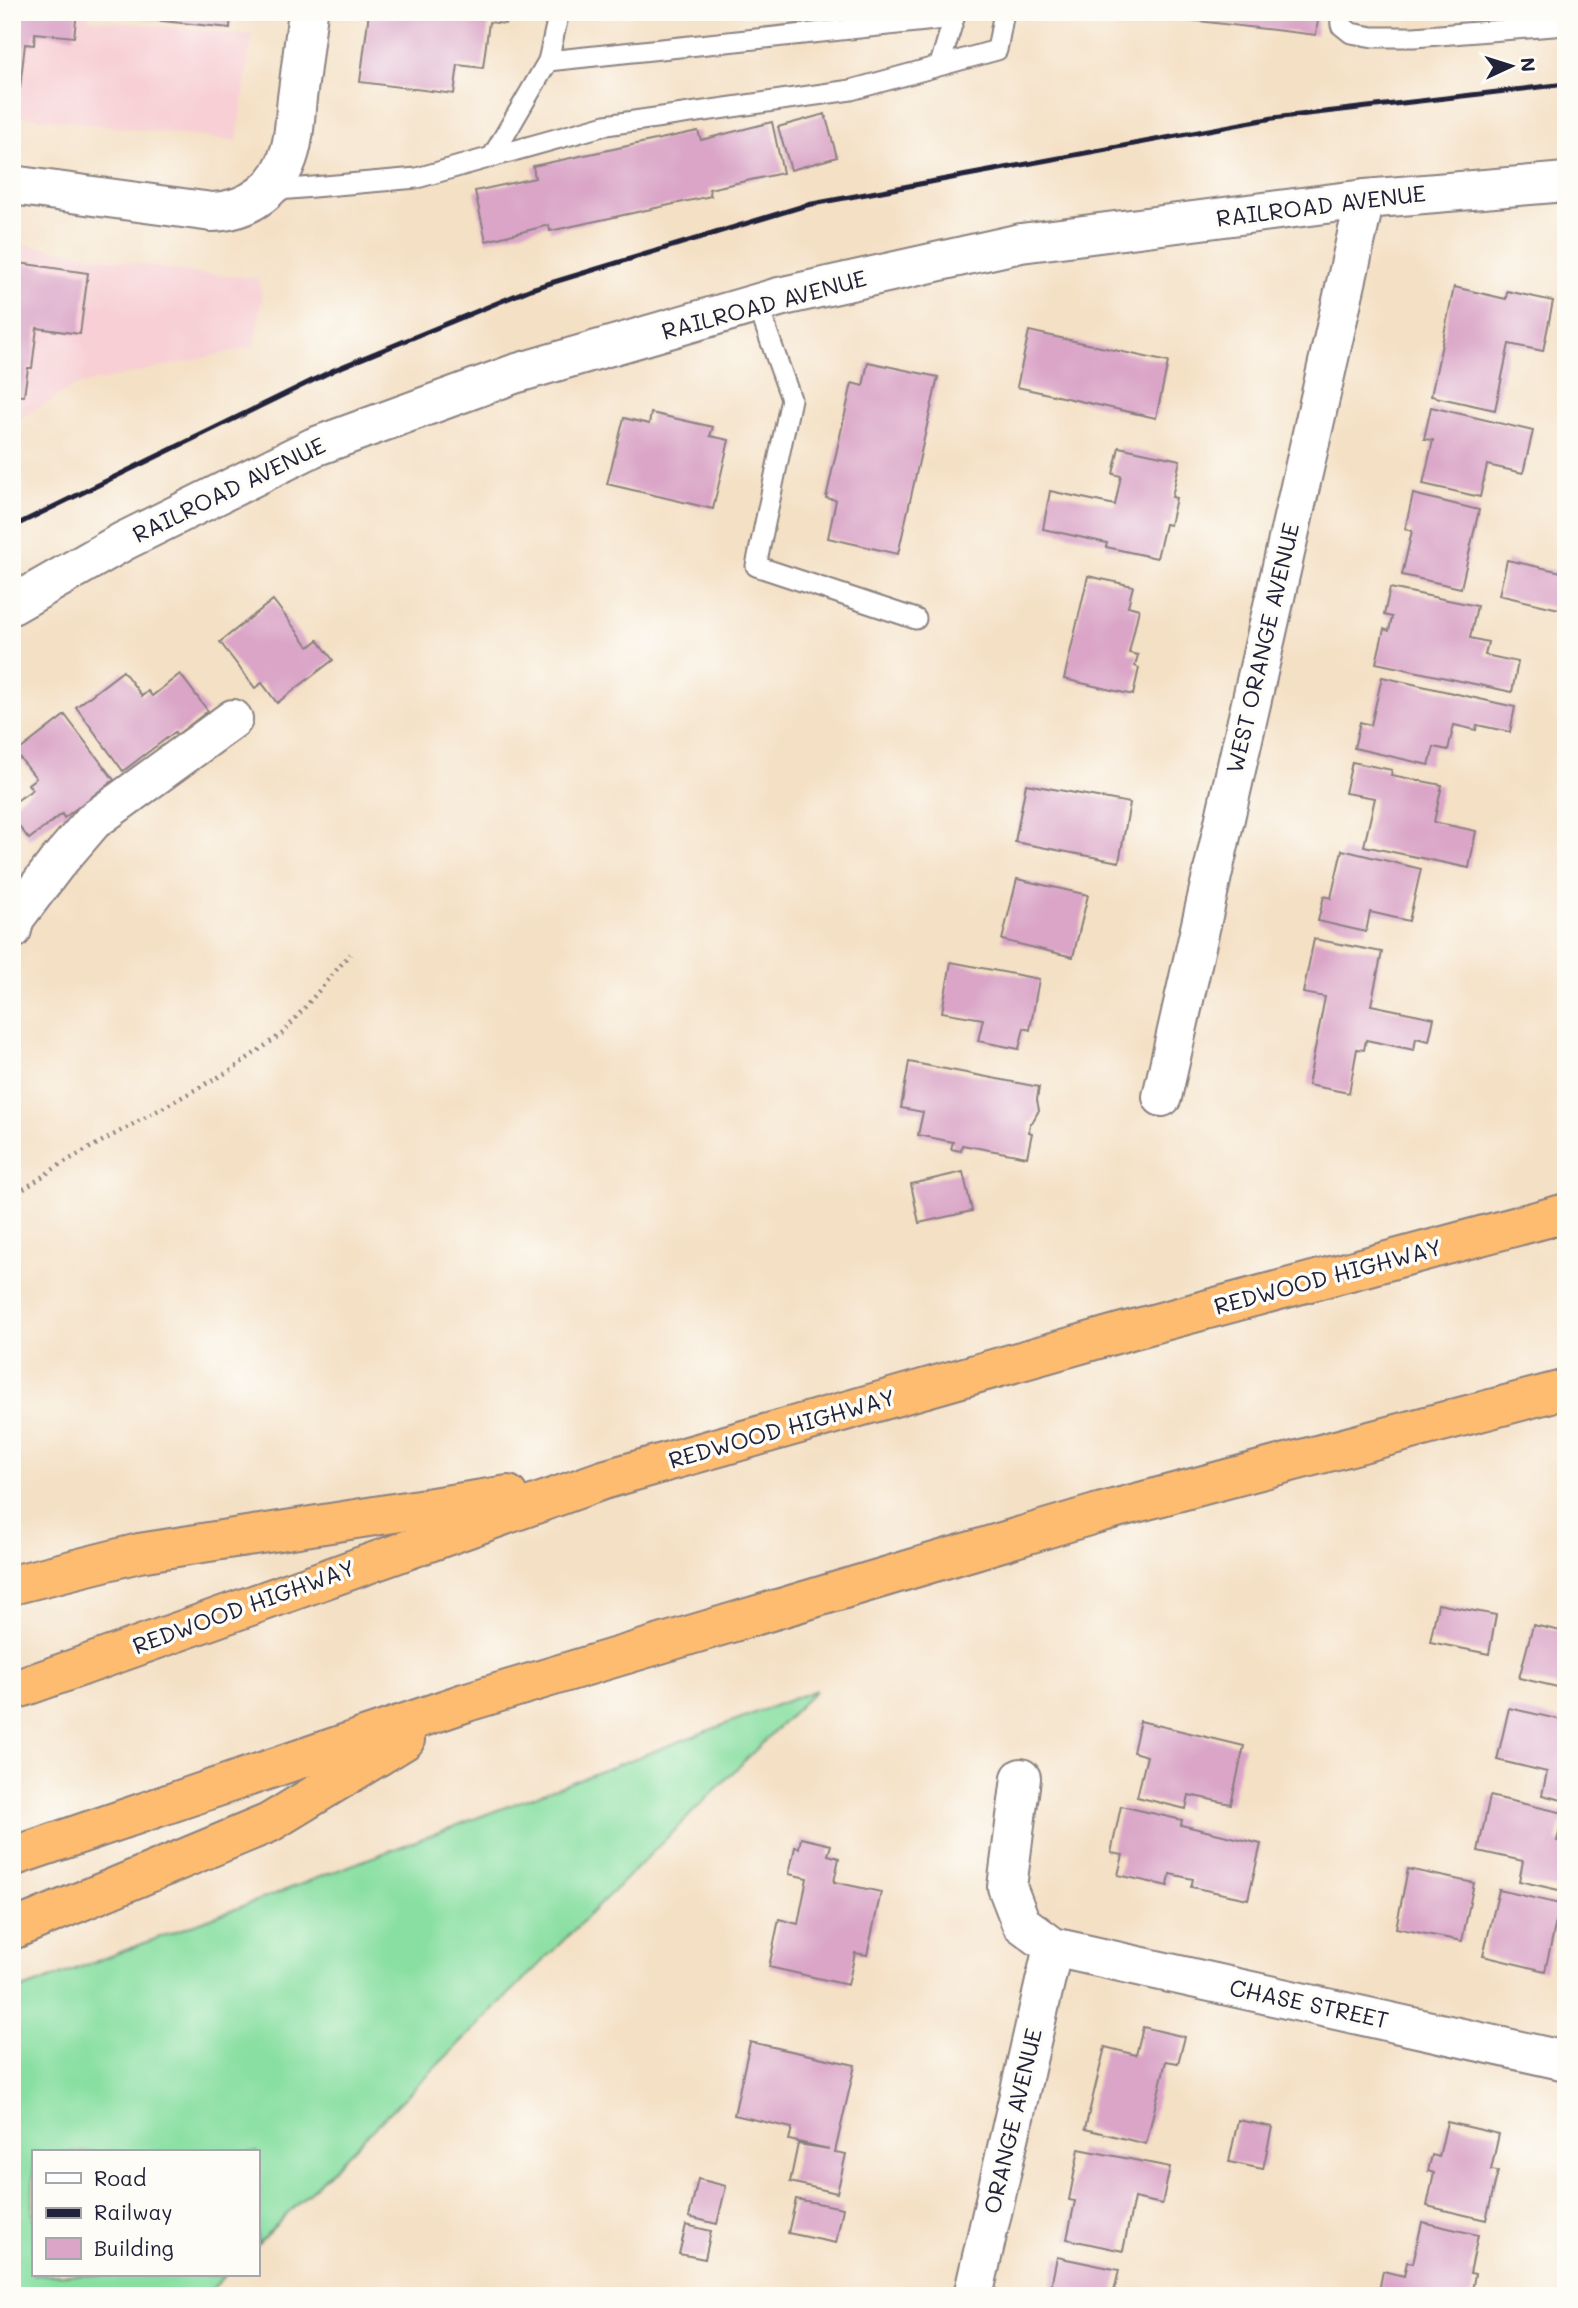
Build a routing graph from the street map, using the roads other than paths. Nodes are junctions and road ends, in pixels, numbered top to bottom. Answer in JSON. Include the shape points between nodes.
{"nodes":[{"id":1,"x":308,"y":12,"type":"edge"},
{"id":2,"x":559,"y":12,"type":"edge"},
{"id":3,"x":1004,"y":12,"type":"edge"},
{"id":4,"x":1340,"y":12,"type":"edge"},
{"id":5,"x":954,"y":15,"type":"edge"},
{"id":6,"x":1566,"y":25,"type":"edge"},
{"id":7,"x":548,"y":61,"type":"junction"},
{"id":8,"x":940,"y":64,"type":"junction"},
{"id":9,"x":492,"y":157,"type":"junction"},
{"id":10,"x":1566,"y":182,"type":"edge"},
{"id":11,"x":12,"y":185,"type":"edge"},
{"id":12,"x":266,"y":191,"type":"junction"},
{"id":13,"x":1365,"y":199,"type":"junction"},
{"id":14,"x":757,"y":303,"type":"junction"},
{"id":15,"x":12,"y":605,"type":"edge"},
{"id":16,"x":916,"y":619,"type":"dead end"},
{"id":17,"x":233,"y":719,"type":"dead end"},
{"id":18,"x":12,"y":930,"type":"edge"},
{"id":19,"x":1162,"y":1097,"type":"dead end"},
{"id":20,"x":1566,"y":1213,"type":"edge"},
{"id":21,"x":1566,"y":1389,"type":"edge"},
{"id":22,"x":603,"y":1479,"type":"junction"},
{"id":23,"x":12,"y":1585,"type":"edge"},
{"id":24,"x":12,"y":1691,"type":"edge"},
{"id":25,"x":467,"y":1702,"type":"junction"},
{"id":26,"x":1021,"y":1778,"type":"dead end"},
{"id":27,"x":12,"y":1857,"type":"edge"},
{"id":28,"x":12,"y":1930,"type":"edge"},
{"id":29,"x":1053,"y":1947,"type":"junction"},
{"id":30,"x":1566,"y":2061,"type":"edge"},
{"id":31,"x":972,"y":2296,"type":"edge"}],
"edges":[{"from":1,"to":12,"type":"street","via":[[291,148]]},
{"from":2,"to":7,"type":"lane"},
{"from":3,"to":8,"type":"lane","via":[[997,50]]},
{"from":4,"to":6,"type":"lane","via":[[1341,25],[1351,33],[1373,37]]},
{"from":5,"to":7,"type":"lane"},
{"from":5,"to":8,"type":"lane"},
{"from":7,"to":9,"type":"lane"},
{"from":8,"to":9,"type":"lane","via":[[851,90],[606,125]]},
{"from":9,"to":12,"type":"lane","via":[[416,178]]},
{"from":10,"to":13,"type":"street","name":"RAILROAD AVENUE"},
{"from":11,"to":12,"type":"street","via":[[212,212],[240,208]]},
{"from":13,"to":14,"type":"street","name":"RAILROAD AVENUE","via":[[1021,243]]},
{"from":13,"to":19,"type":"street","name":"WEST ORANGE AVENUE"},
{"from":14,"to":15,"type":"street","name":"RAILROAD AVENUE","via":[[514,374],[314,447],[124,541]]},
{"from":14,"to":16,"type":"lane","via":[[791,399],[756,566]]},
{"from":17,"to":18,"type":"street","via":[[93,821],[15,918]]},
{"from":20,"to":22,"type":"highway","name":"REDWOOD HIGHWAY"},
{"from":21,"to":25,"type":"highway","via":[[1102,1512]]},
{"from":22,"to":23,"type":"highway","via":[[139,1553]]},
{"from":22,"to":24,"type":"highway","name":"REDWOOD HIGHWAY"},
{"from":25,"to":27,"type":"highway"},
{"from":25,"to":28,"type":"highway","via":[[269,1823]]},
{"from":26,"to":29,"type":"street","via":[[1007,1887],[1021,1923]]},
{"from":29,"to":30,"type":"street","name":"CHASE STREET"},
{"from":29,"to":31,"type":"street","name":"ORANGE AVENUE"}]}
